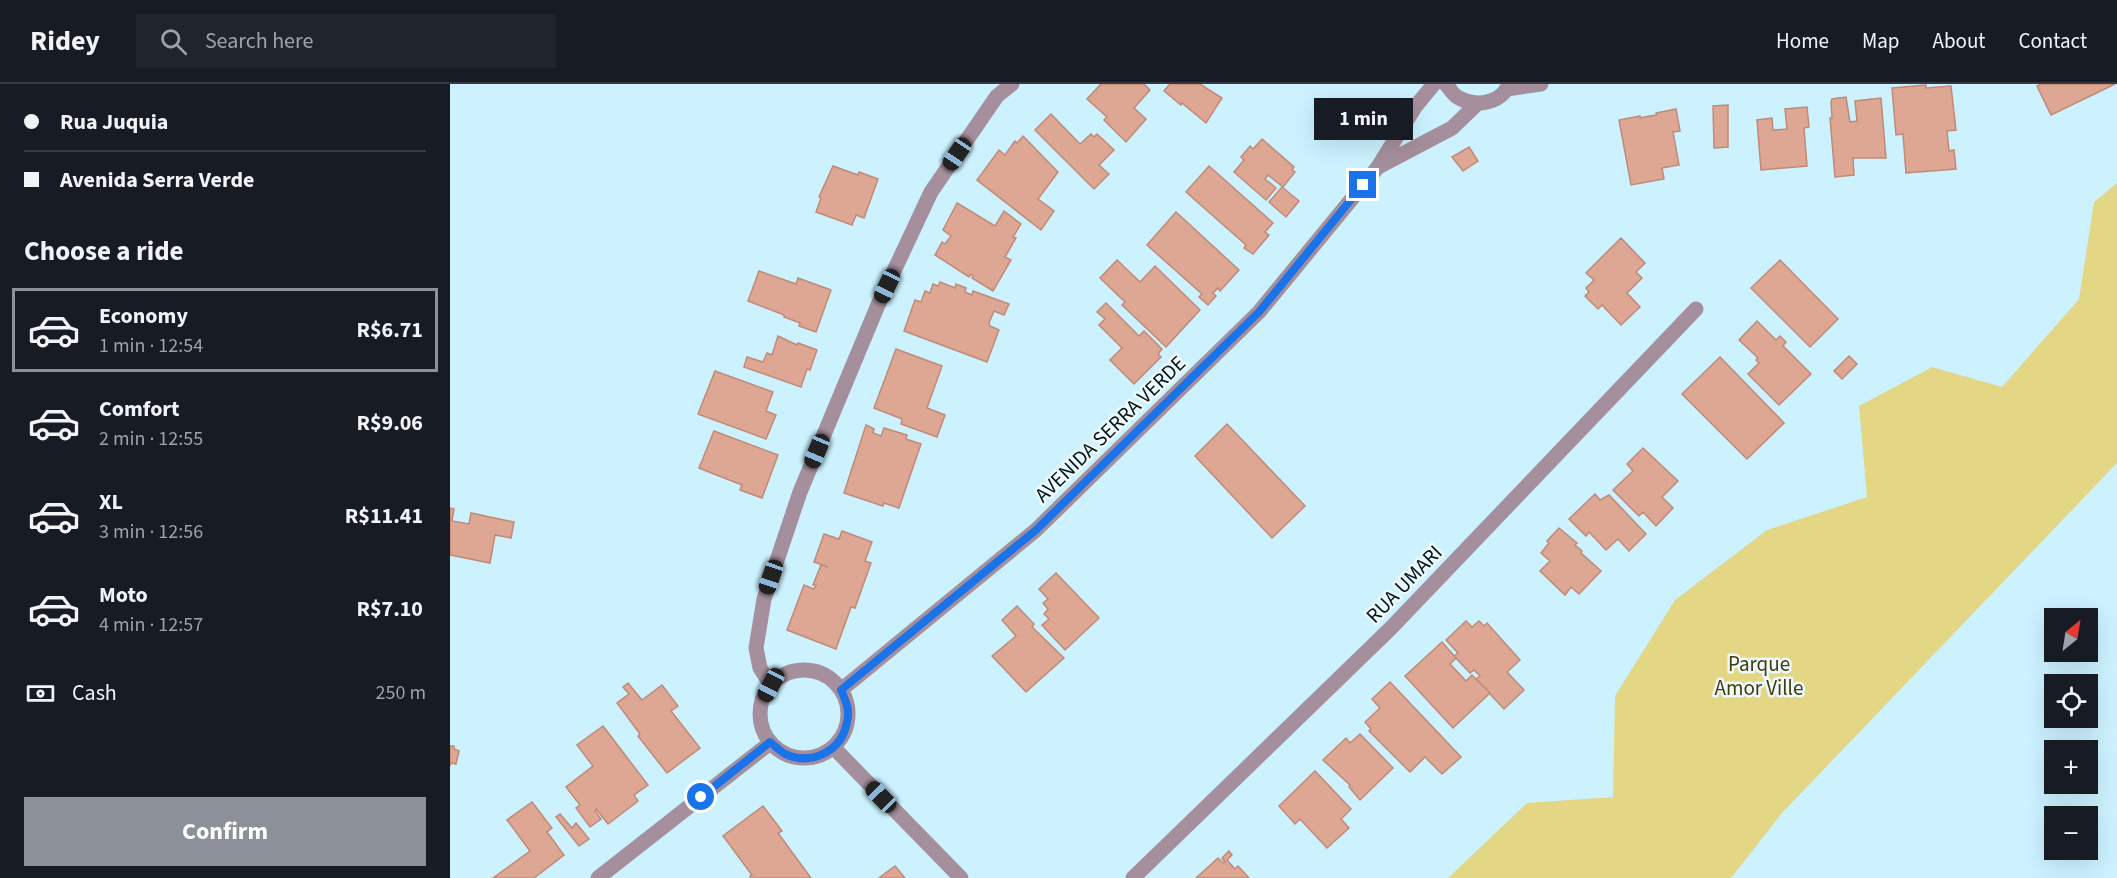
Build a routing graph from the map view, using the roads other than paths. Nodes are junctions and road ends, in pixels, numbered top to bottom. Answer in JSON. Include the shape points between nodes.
{"nodes":[{"id":1,"x":1012,"y":84,"type":"edge"},
{"id":2,"x":1434,"y":84,"type":"edge"},
{"id":3,"x":1446,"y":84,"type":"edge"},
{"id":4,"x":1541,"y":84,"type":"edge"},
{"id":5,"x":1508,"y":86,"type":"edge"},
{"id":6,"x":995,"y":90,"type":"edge"},
{"id":7,"x":1477,"y":104,"type":"junction"},
{"id":8,"x":1378,"y":167,"type":"junction"},
{"id":9,"x":1696,"y":309,"type":"dead end"},
{"id":10,"x":771,"y":685,"type":"junction"},
{"id":11,"x":841,"y":690,"type":"junction"},
{"id":12,"x":770,"y":742,"type":"junction"},
{"id":13,"x":834,"y":748,"type":"junction"},
{"id":14,"x":598,"y":878,"type":"edge"},
{"id":15,"x":961,"y":878,"type":"edge"},
{"id":16,"x":1133,"y":878,"type":"edge"}],
"edges":[{"from":1,"to":6,"type":"street"},
{"from":2,"to":8,"type":"street","name":"AVENIDA SERRA VERDE"},
{"from":3,"to":7,"type":"street","via":[[1456,98]]},
{"from":4,"to":5,"type":"street"},
{"from":5,"to":7,"type":"street","name":"AVENIDA SERRA VERDE","via":[[1494,100]]},
{"from":6,"to":10,"type":"street","via":[[931,192],[878,304],[800,492],[764,598],[756,648],[760,668]]},
{"from":7,"to":8,"type":"street","name":"AVENIDA SERRA VERDE","via":[[1452,128]]},
{"from":8,"to":11,"type":"street","name":"AVENIDA SERRA VERDE","via":[[1259,312],[1036,530]]},
{"from":9,"to":16,"type":"street","name":"RUA UMARI","via":[[1391,628]]},
{"from":10,"to":11,"type":"street","via":[[783,675],[815,672]]},
{"from":10,"to":12,"type":"street","via":[[761,704],[761,724]]},
{"from":11,"to":13,"type":"street","via":[[848,721]]},
{"from":12,"to":13,"type":"street","via":[[784,753],[801,758],[818,757]]},
{"from":12,"to":14,"type":"street"},
{"from":13,"to":15,"type":"street"}]}
